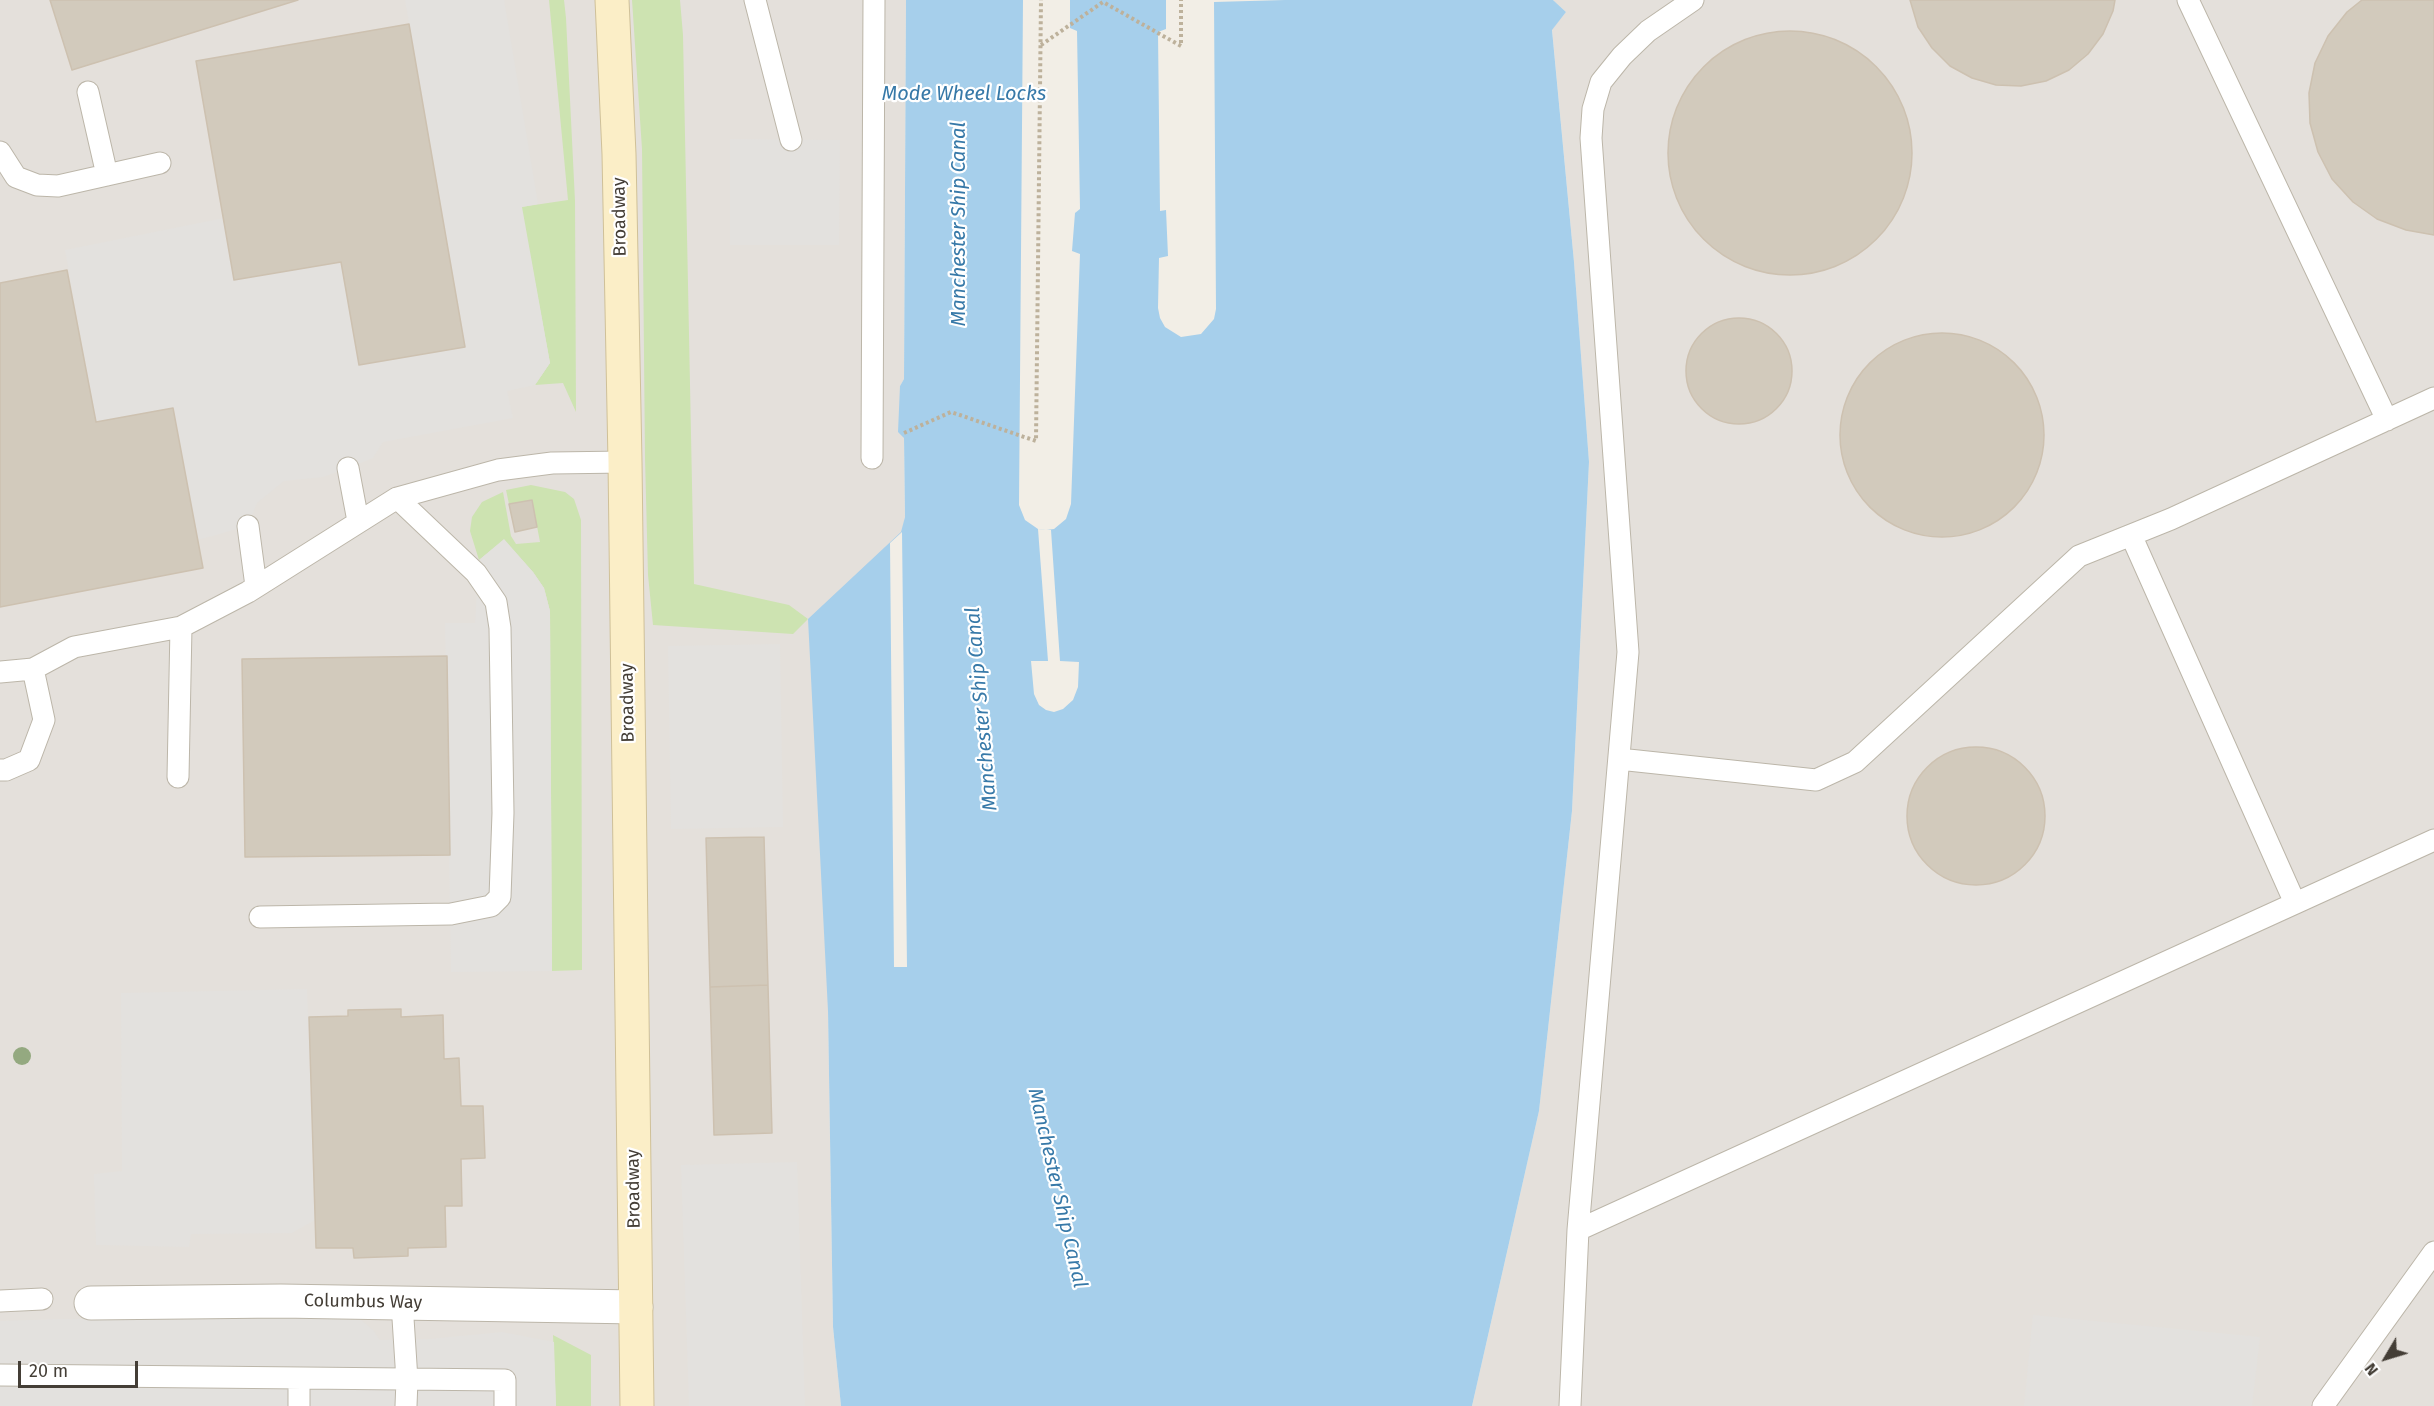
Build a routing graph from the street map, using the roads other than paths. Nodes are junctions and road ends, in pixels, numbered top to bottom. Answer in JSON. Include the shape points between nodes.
{"nodes":[{"id":1,"x":612,"y":0,"type":"edge"},
{"id":2,"x":754,"y":0,"type":"edge"},
{"id":3,"x":874,"y":0,"type":"edge"},
{"id":4,"x":1693,"y":0,"type":"edge"},
{"id":5,"x":2188,"y":0,"type":"edge"},
{"id":6,"x":88,"y":92,"type":"dead end"},
{"id":7,"x":791,"y":140,"type":"dead end"},
{"id":8,"x":0,"y":152,"type":"edge"},
{"id":9,"x":160,"y":163,"type":"dead end"},
{"id":10,"x":107,"y":175,"type":"junction"},
{"id":11,"x":2434,"y":398,"type":"edge"},
{"id":12,"x":2387,"y":420,"type":"junction"},
{"id":13,"x":873,"y":452,"type":"road end"},
{"id":14,"x":624,"y":462,"type":"junction"},
{"id":15,"x":348,"y":468,"type":"dead end"},
{"id":16,"x":397,"y":498,"type":"junction"},
{"id":17,"x":358,"y":521,"type":"junction"},
{"id":18,"x":248,"y":526,"type":"dead end"},
{"id":19,"x":2131,"y":536,"type":"junction"},
{"id":20,"x":256,"y":586,"type":"junction"},
{"id":21,"x":181,"y":627,"type":"junction"},
{"id":22,"x":33,"y":669,"type":"junction"},
{"id":23,"x":0,"y":672,"type":"edge"},
{"id":24,"x":1618,"y":759,"type":"junction"},
{"id":25,"x":0,"y":770,"type":"edge"},
{"id":26,"x":178,"y":777,"type":"dead end"},
{"id":27,"x":2434,"y":840,"type":"edge"},
{"id":28,"x":2295,"y":903,"type":"junction"},
{"id":29,"x":260,"y":917,"type":"dead end"},
{"id":30,"x":1578,"y":1230,"type":"junction"},
{"id":31,"x":2434,"y":1252,"type":"edge"},
{"id":32,"x":42,"y":1299,"type":"dead end"},
{"id":33,"x":0,"y":1301,"type":"edge"},
{"id":34,"x":91,"y":1303,"type":"dead end"},
{"id":35,"x":402,"y":1303,"type":"junction"},
{"id":36,"x":636,"y":1307,"type":"junction"},
{"id":37,"x":0,"y":1375,"type":"edge"},
{"id":38,"x":299,"y":1379,"type":"junction"},
{"id":39,"x":407,"y":1380,"type":"junction"},
{"id":40,"x":299,"y":1406,"type":"edge"},
{"id":41,"x":406,"y":1406,"type":"edge"},
{"id":42,"x":505,"y":1406,"type":"edge"},
{"id":43,"x":637,"y":1406,"type":"edge"},
{"id":44,"x":1570,"y":1406,"type":"edge"},
{"id":45,"x":2323,"y":1406,"type":"edge"}],
"edges":[{"from":1,"to":14,"type":"street","name":"Broadway"},
{"from":2,"to":7,"type":"lane"},
{"from":3,"to":13,"type":"lane"},
{"from":4,"to":24,"type":"lane","via":[[1648,31],[1622,56],[1601,82],[1593,110],[1591,138],[1628,652]]},
{"from":5,"to":12,"type":"lane"},
{"from":6,"to":10,"type":"lane"},
{"from":8,"to":10,"type":"lane","via":[[16,177],[37,185],[58,186]]},
{"from":9,"to":10,"type":"lane"},
{"from":11,"to":12,"type":"lane"},
{"from":12,"to":19,"type":"lane"},
{"from":14,"to":16,"type":"lane","via":[[498,470]]},
{"from":14,"to":36,"type":"street","name":"Broadway"},
{"from":15,"to":17,"type":"lane"},
{"from":16,"to":17,"type":"lane"},
{"from":16,"to":29,"type":"lane","via":[[476,573],[496,602],[500,628],[503,802],[500,897],[491,906],[451,914]]},
{"from":17,"to":20,"type":"lane"},
{"from":18,"to":20,"type":"lane"},
{"from":19,"to":24,"type":"lane","via":[[2079,556],[1855,762],[1816,780]]},
{"from":19,"to":28,"type":"lane"},
{"from":20,"to":21,"type":"lane"},
{"from":21,"to":22,"type":"lane","via":[[74,647]]},
{"from":21,"to":26,"type":"lane"},
{"from":22,"to":23,"type":"lane"},
{"from":22,"to":25,"type":"lane","via":[[44,720],[29,760]]},
{"from":24,"to":30,"type":"lane"},
{"from":27,"to":28,"type":"lane"},
{"from":28,"to":30,"type":"lane"},
{"from":30,"to":44,"type":"lane"},
{"from":31,"to":45,"type":"lane"},
{"from":32,"to":33,"type":"lane"},
{"from":34,"to":35,"type":"street","name":"Columbus Way"},
{"from":35,"to":36,"type":"street","name":"Columbus Way"},
{"from":35,"to":39,"type":"lane"},
{"from":36,"to":43,"type":"street","name":"Broadway"},
{"from":37,"to":38,"type":"lane"},
{"from":38,"to":39,"type":"lane"},
{"from":38,"to":40,"type":"lane"},
{"from":39,"to":41,"type":"lane"},
{"from":39,"to":42,"type":"lane","via":[[505,1380]]}]}
